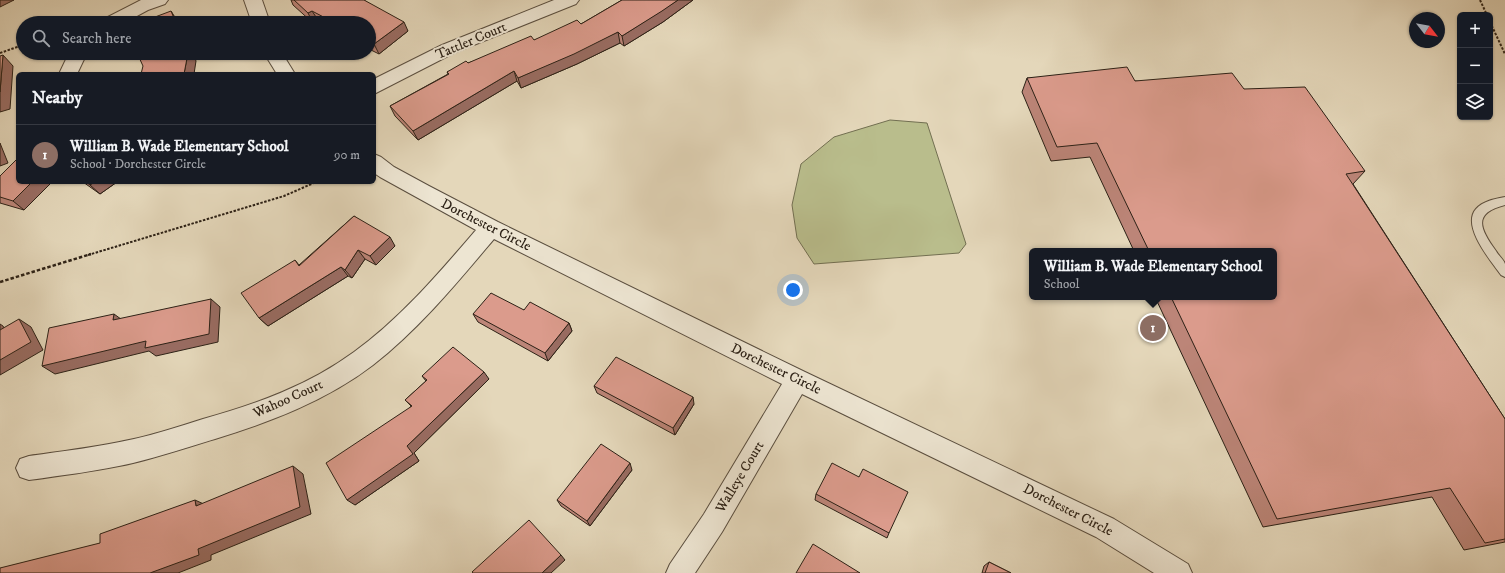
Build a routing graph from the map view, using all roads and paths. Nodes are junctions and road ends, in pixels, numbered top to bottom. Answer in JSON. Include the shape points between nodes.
{"nodes":[{"id":1,"x":159,"y":0,"type":"edge"},
{"id":2,"x":253,"y":0,"type":"edge"},
{"id":3,"x":570,"y":0,"type":"edge"},
{"id":4,"x":1480,"y":0,"type":"edge"},
{"id":5,"x":1486,"y":12,"type":"edge"},
{"id":6,"x":123,"y":16,"type":"edge"},
{"id":7,"x":259,"y":16,"type":"edge"},
{"id":8,"x":1493,"y":28,"type":"edge"},
{"id":9,"x":16,"y":47,"type":"edge"},
{"id":10,"x":0,"y":53,"type":"edge"},
{"id":11,"x":1505,"y":54,"type":"edge"},
{"id":12,"x":75,"y":60,"type":"edge"},
{"id":13,"x":277,"y":60,"type":"edge"},
{"id":14,"x":69,"y":72,"type":"edge"},
{"id":15,"x":285,"y":72,"type":"edge"},
{"id":16,"x":376,"y":86,"type":"edge"},
{"id":17,"x":376,"y":164,"type":"edge"},
{"id":18,"x":311,"y":184,"type":"edge"},
{"id":19,"x":1505,"y":201,"type":"edge"},
{"id":20,"x":491,"y":228,"type":"junction"},
{"id":21,"x":1505,"y":272,"type":"edge"},
{"id":22,"x":0,"y":282,"type":"edge"},
{"id":23,"x":797,"y":380,"type":"junction"},
{"id":24,"x":29,"y":468,"type":"dead end"},
{"id":25,"x":679,"y":573,"type":"edge"},
{"id":26,"x":1179,"y":573,"type":"edge"}],
"edges":[{"from":1,"to":6,"type":"street"},
{"from":2,"to":7,"type":"street"},
{"from":3,"to":16,"type":"street","name":"Tattler Court","via":[[448,49]]},
{"from":4,"to":5,"type":"path"},
{"from":8,"to":11,"type":"path"},
{"from":9,"to":10,"type":"path"},
{"from":12,"to":14,"type":"street"},
{"from":13,"to":15,"type":"street"},
{"from":17,"to":20,"type":"street","name":"Dorchester Circle","via":[[422,192]]},
{"from":18,"to":22,"type":"path","via":[[284,196]]},
{"from":19,"to":21,"type":"lane","via":[[1485,206],[1479,212],[1477,223],[1478,234]]},
{"from":20,"to":23,"type":"street","name":"Dorchester Circle"},
{"from":20,"to":24,"type":"street","name":"Wahoo Court","via":[[428,299],[391,335],[342,374],[306,394],[238,420],[133,451]]},
{"from":23,"to":25,"type":"street","name":"Walleye Court","via":[[713,523]]},
{"from":23,"to":26,"type":"street","name":"Dorchester Circle","via":[[1105,528]]}]}
